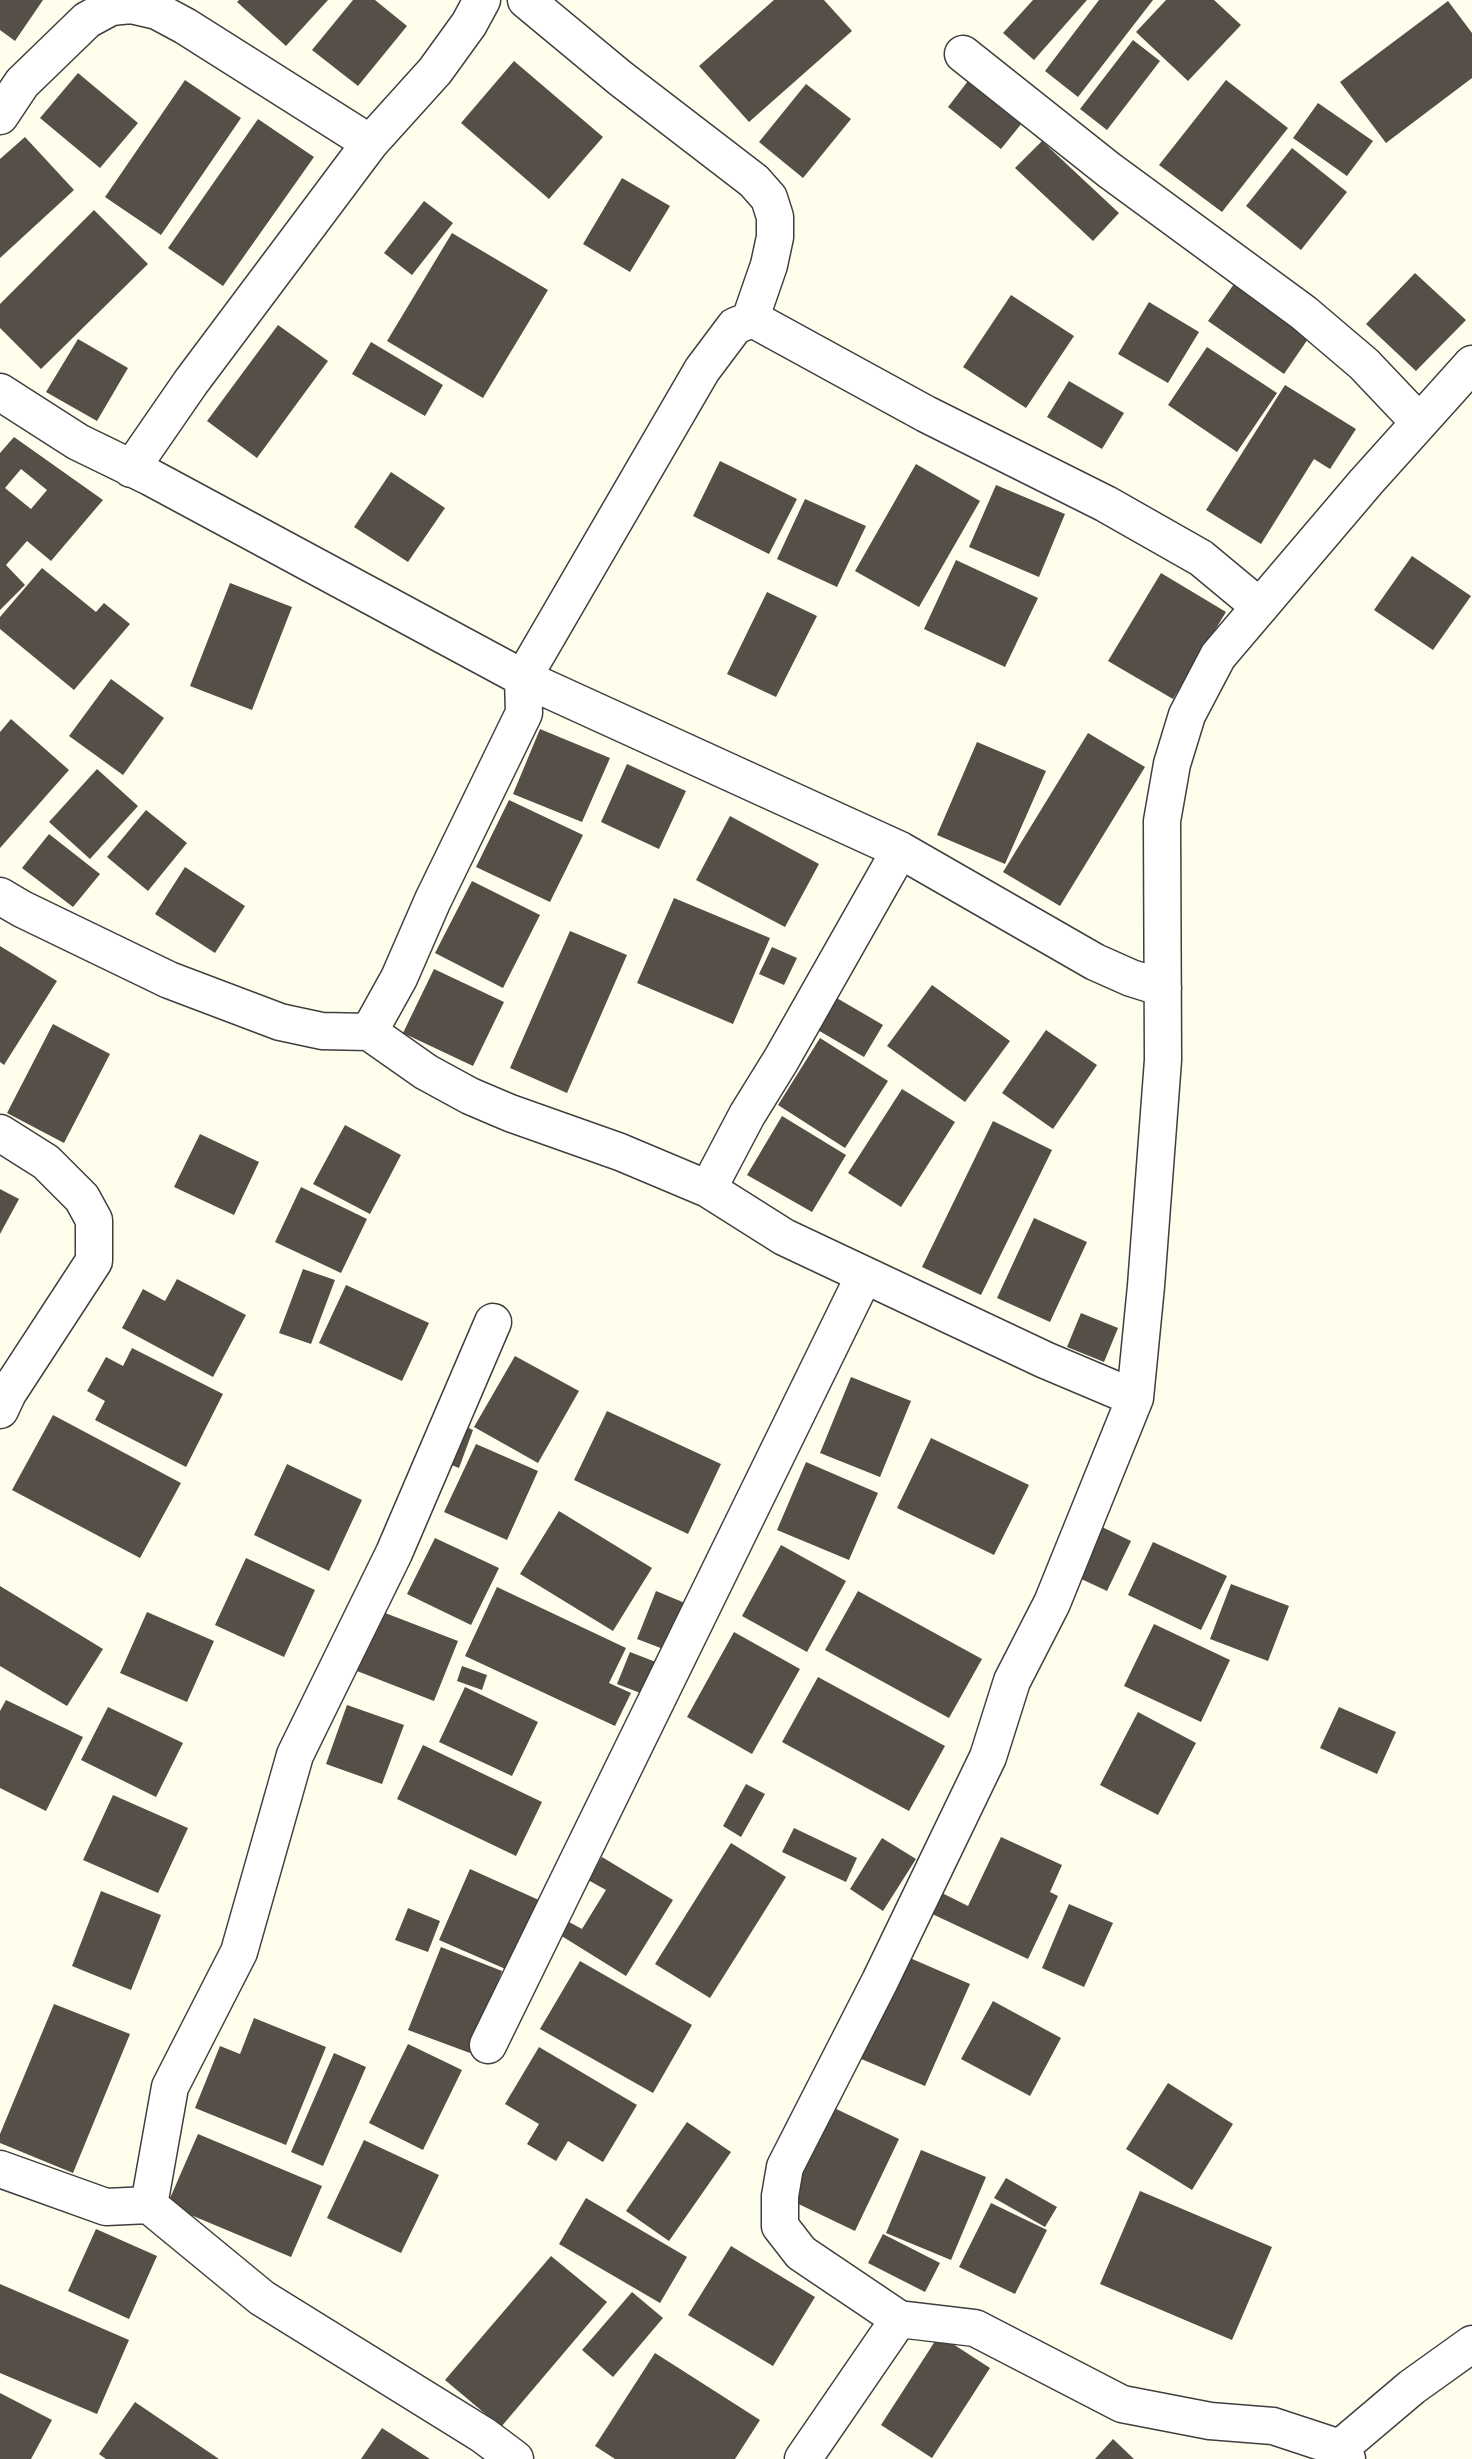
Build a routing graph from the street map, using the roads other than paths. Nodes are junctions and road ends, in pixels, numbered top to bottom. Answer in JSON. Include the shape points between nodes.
{"nodes":[{"id":1,"x":482,"y":0,"type":"edge"},
{"id":2,"x":526,"y":0,"type":"edge"},
{"id":3,"x":963,"y":54,"type":"dead end"},
{"id":4,"x":11,"y":76,"type":"edge"},
{"id":5,"x":0,"y":116,"type":"edge"},
{"id":6,"x":370,"y":143,"type":"junction"},
{"id":7,"x":750,"y":320,"type":"junction"},
{"id":8,"x":1472,"y":364,"type":"edge"},
{"id":9,"x":0,"y":392,"type":"edge"},
{"id":10,"x":1419,"y":422,"type":"junction"},
{"id":11,"x":131,"y":469,"type":"junction"},
{"id":12,"x":1260,"y":607,"type":"junction"},
{"id":13,"x":523,"y":678,"type":"junction"},
{"id":14,"x":900,"y":850,"type":"junction"},
{"id":15,"x":0,"y":896,"type":"edge"},
{"id":16,"x":1163,"y":988,"type":"junction"},
{"id":17,"x":369,"y":1032,"type":"junction"},
{"id":18,"x":0,"y":1133,"type":"edge"},
{"id":19,"x":708,"y":1189,"type":"junction"},
{"id":20,"x":864,"y":1276,"type":"junction"},
{"id":21,"x":493,"y":1322,"type":"dead end"},
{"id":22,"x":1135,"y":1398,"type":"junction"},
{"id":23,"x":0,"y":1410,"type":"edge"},
{"id":24,"x":488,"y":2045,"type":"dead end"},
{"id":25,"x":0,"y":2169,"type":"edge"},
{"id":26,"x":149,"y":2205,"type":"junction"},
{"id":27,"x":899,"y":2319,"type":"junction"},
{"id":28,"x":1472,"y":2344,"type":"edge"},
{"id":29,"x":1344,"y":2454,"type":"edge"},
{"id":30,"x":515,"y":2459,"type":"edge"},
{"id":31,"x":803,"y":2459,"type":"edge"}],
"edges":[{"from":1,"to":6,"type":"street","via":[[435,71]]},
{"from":2,"to":7,"type":"street","via":[[769,198],[775,237]]},
{"from":3,"to":10,"type":"street","via":[[1109,170],[1304,313],[1364,364]]},
{"from":4,"to":5,"type":"street"},
{"from":4,"to":6,"type":"street","via":[[87,20],[111,7],[131,5],[185,26]]},
{"from":6,"to":11,"type":"street"},
{"from":7,"to":12,"type":"street","via":[[1187,550]]},
{"from":7,"to":13,"type":"street","via":[[735,326],[702,370]]},
{"from":8,"to":10,"type":"street"},
{"from":9,"to":11,"type":"street"},
{"from":10,"to":12,"type":"street"},
{"from":11,"to":13,"type":"street"},
{"from":12,"to":16,"type":"street","via":[[1218,656],[1187,715],[1172,764],[1162,821]]},
{"from":13,"to":14,"type":"street"},
{"from":13,"to":17,"type":"street","via":[[524,713]]},
{"from":14,"to":16,"type":"street","via":[[1095,962]]},
{"from":14,"to":19,"type":"street"},
{"from":15,"to":17,"type":"street","via":[[169,980],[280,1022],[322,1031]]},
{"from":16,"to":22,"type":"street","via":[[1163,1060]]},
{"from":17,"to":19,"type":"street","via":[[470,1096]]},
{"from":18,"to":23,"type":"street","via":[[46,1162],[82,1198],[94,1220],[94,1261]]},
{"from":19,"to":20,"type":"street","via":[[784,1237]]},
{"from":20,"to":22,"type":"street"},
{"from":20,"to":24,"type":"street"},
{"from":21,"to":26,"type":"street","via":[[394,1553],[295,1755],[239,1952],[170,2087]]},
{"from":22,"to":27,"type":"street","via":[[1052,1603],[1012,1681],[988,1757],[785,2167],[780,2226],[801,2253]]},
{"from":25,"to":26,"type":"street","via":[[106,2207]]},
{"from":26,"to":30,"type":"street","via":[[262,2298]]},
{"from":27,"to":29,"type":"street","via":[[975,2328],[1122,2404],[1210,2421],[1273,2426]]},
{"from":27,"to":31,"type":"street"},
{"from":28,"to":29,"type":"street","via":[[1412,2387]]}]}
